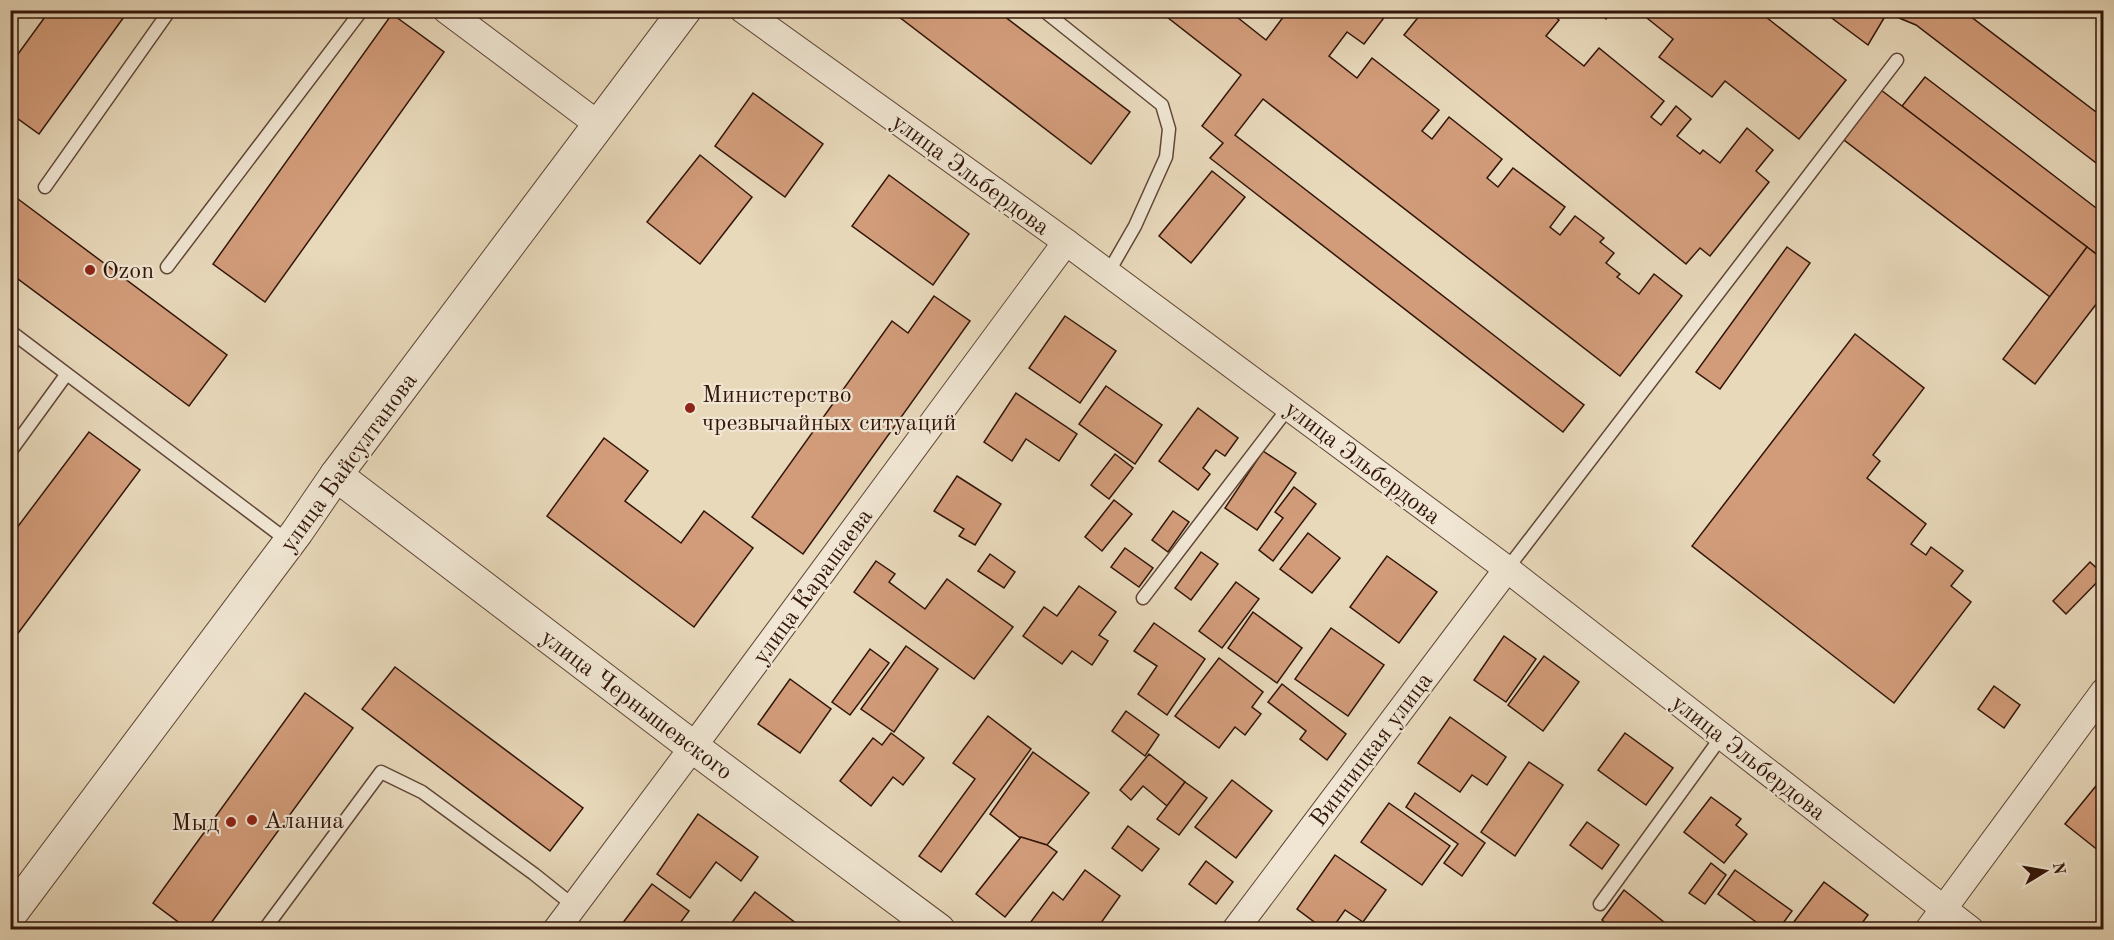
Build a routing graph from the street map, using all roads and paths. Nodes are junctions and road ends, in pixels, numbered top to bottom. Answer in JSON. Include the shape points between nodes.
{"nodes":[{"id":1,"x":170,"y":10,"type":"edge"},
{"id":2,"x":362,"y":10,"type":"edge"},
{"id":3,"x":447,"y":10,"type":"edge"},
{"id":4,"x":685,"y":10,"type":"edge"},
{"id":5,"x":743,"y":10,"type":"edge"},
{"id":6,"x":1043,"y":10,"type":"edge"},
{"id":7,"x":1897,"y":60,"type":"dead end"},
{"id":8,"x":599,"y":126,"type":"junction"},
{"id":9,"x":45,"y":187,"type":"dead end"},
{"id":10,"x":1066,"y":242,"type":"junction"},
{"id":11,"x":167,"y":267,"type":"dead end"},
{"id":12,"x":1108,"y":273,"type":"junction"},
{"id":13,"x":10,"y":331,"type":"edge"},
{"id":14,"x":66,"y":375,"type":"junction"},
{"id":15,"x":1289,"y":407,"type":"junction"},
{"id":16,"x":10,"y":452,"type":"edge"},
{"id":17,"x":336,"y":475,"type":"junction"},
{"id":18,"x":289,"y":542,"type":"junction"},
{"id":19,"x":1507,"y":569,"type":"junction"},
{"id":20,"x":1143,"y":598,"type":"dead end"},
{"id":21,"x":2103,"y":691,"type":"edge"},
{"id":22,"x":1722,"y":736,"type":"junction"},
{"id":23,"x":693,"y":747,"type":"junction"},
{"id":24,"x":1600,"y":904,"type":"dead end"},
{"id":25,"x":574,"y":906,"type":"junction"},
{"id":26,"x":1943,"y":909,"type":"junction"},
{"id":27,"x":10,"y":915,"type":"edge"},
{"id":28,"x":264,"y":930,"type":"edge"},
{"id":29,"x":556,"y":930,"type":"edge"},
{"id":30,"x":939,"y":930,"type":"edge"},
{"id":31,"x":1235,"y":930,"type":"edge"},
{"id":32,"x":1928,"y":930,"type":"edge"},
{"id":33,"x":1971,"y":930,"type":"edge"}],
"edges":[{"from":1,"to":9,"type":"lane"},
{"from":2,"to":11,"type":"lane"},
{"from":3,"to":8,"type":"street"},
{"from":4,"to":8,"type":"street","name":"улица Байсултанова"},
{"from":5,"to":10,"type":"street","name":"улица Эльбердова"},
{"from":6,"to":12,"type":"lane","via":[[1162,105],[1168,129],[1166,157],[1135,226]]},
{"from":7,"to":19,"type":"lane"},
{"from":8,"to":17,"type":"street","name":"улица Байсултанова"},
{"from":10,"to":12,"type":"street","name":"улица Эльбердова"},
{"from":10,"to":23,"type":"street","name":"улица Карашаева"},
{"from":12,"to":15,"type":"street","name":"улица Эльбердова"},
{"from":13,"to":14,"type":"lane"},
{"from":14,"to":16,"type":"lane"},
{"from":14,"to":18,"type":"lane"},
{"from":15,"to":19,"type":"street","name":"улица Эльбердова"},
{"from":15,"to":20,"type":"lane"},
{"from":17,"to":18,"type":"street","name":"улица Байсултанова"},
{"from":17,"to":23,"type":"street","name":"улица Чернышевского"},
{"from":18,"to":27,"type":"street","name":"улица Байсултанова"},
{"from":19,"to":22,"type":"street","name":"улица Эльбердова"},
{"from":19,"to":31,"type":"street","name":"Винницкая улица"},
{"from":21,"to":26,"type":"street"},
{"from":22,"to":24,"type":"lane"},
{"from":22,"to":26,"type":"street","name":"улица Эльбердова"},
{"from":23,"to":25,"type":"street","name":"улица Карашаева"},
{"from":23,"to":30,"type":"street","name":"улица Чернышевского"},
{"from":25,"to":28,"type":"lane","via":[[422,792],[381,772]]},
{"from":25,"to":29,"type":"street","name":"улица Карашаева"},
{"from":26,"to":32,"type":"street"},
{"from":26,"to":33,"type":"street","name":"улица Эльбердова"}]}
